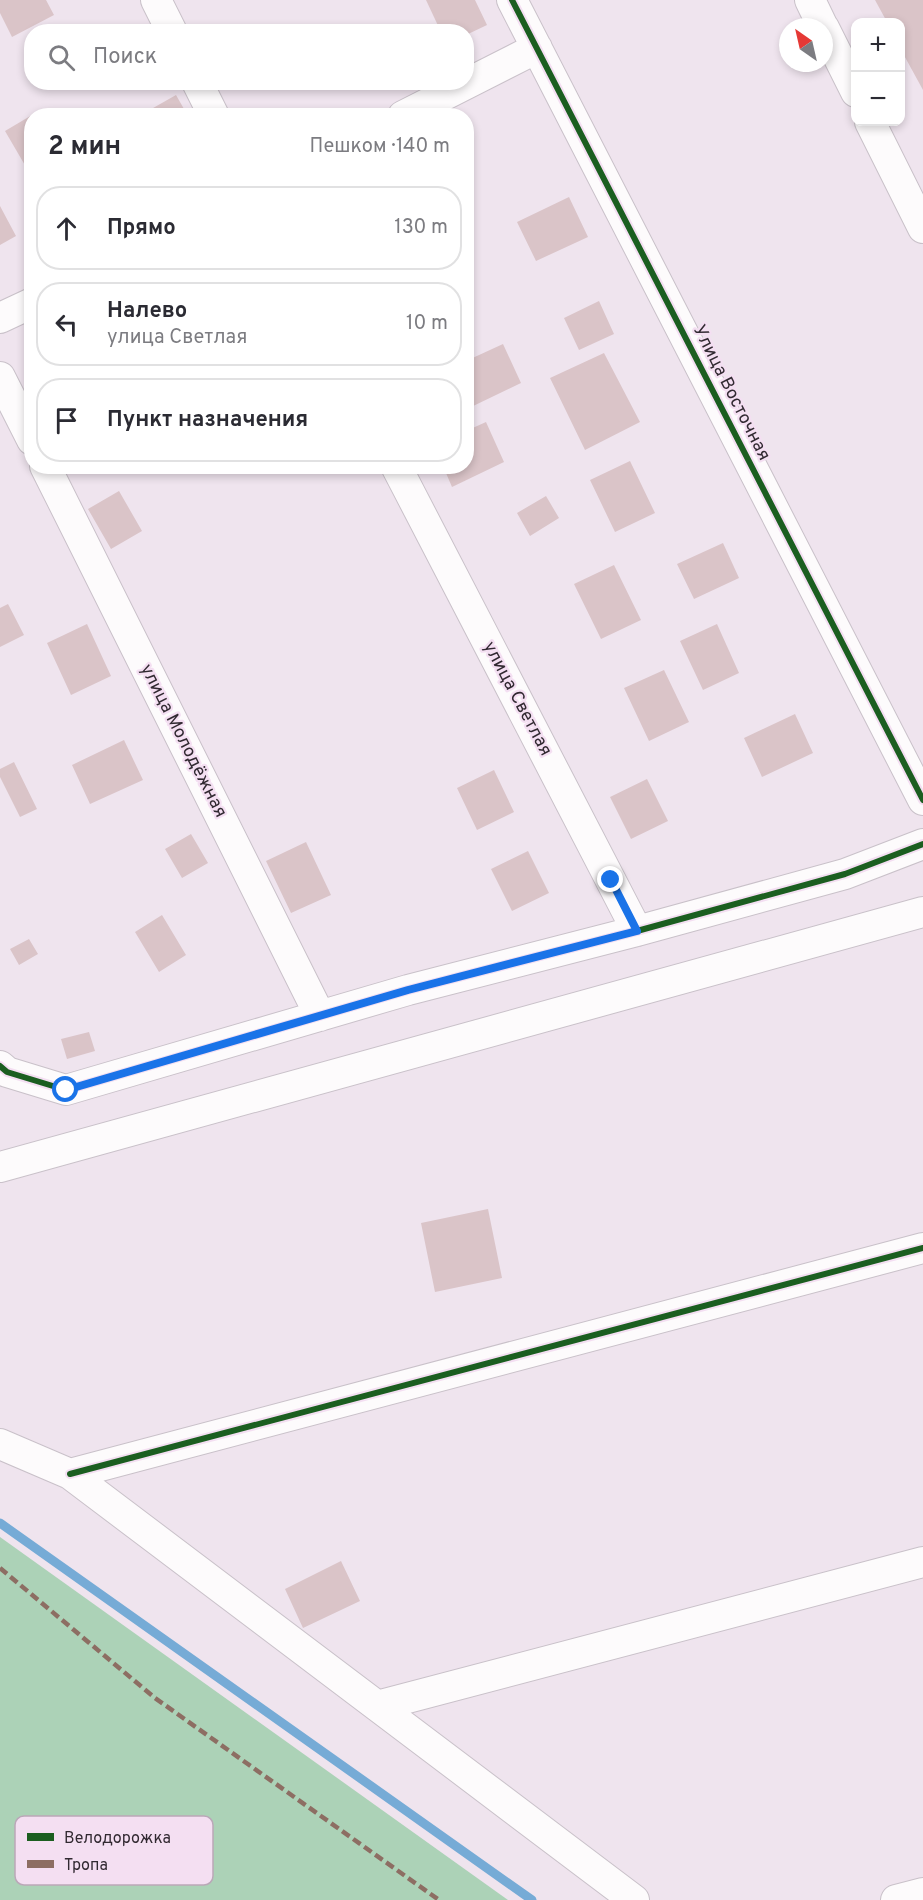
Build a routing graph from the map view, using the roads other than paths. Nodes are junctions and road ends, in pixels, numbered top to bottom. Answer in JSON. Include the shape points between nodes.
{"nodes":[{"id":1,"x":156,"y":0,"type":"edge"},
{"id":2,"x":512,"y":0,"type":"edge"},
{"id":3,"x":810,"y":0,"type":"edge"},
{"id":4,"x":819,"y":18,"type":"edge"},
{"id":5,"x":168,"y":24,"type":"edge"},
{"id":6,"x":833,"y":47,"type":"edge"},
{"id":7,"x":537,"y":48,"type":"junction"},
{"id":8,"x":474,"y":80,"type":"edge"},
{"id":9,"x":851,"y":84,"type":"edge"},
{"id":10,"x":201,"y":90,"type":"edge"},
{"id":11,"x":455,"y":90,"type":"edge"},
{"id":12,"x":210,"y":108,"type":"edge"},
{"id":13,"x":420,"y":108,"type":"edge"},
{"id":14,"x":872,"y":126,"type":"edge"},
{"id":15,"x":923,"y":228,"type":"edge"},
{"id":16,"x":24,"y":307,"type":"edge"},
{"id":17,"x":0,"y":318,"type":"edge"},
{"id":18,"x":0,"y":377,"type":"edge"},
{"id":19,"x":24,"y":424,"type":"edge"},
{"id":20,"x":49,"y":474,"type":"edge"},
{"id":21,"x":400,"y":474,"type":"edge"},
{"id":22,"x":923,"y":800,"type":"edge"},
{"id":23,"x":923,"y":844,"type":"edge"},
{"id":24,"x":923,"y":912,"type":"edge"},
{"id":25,"x":637,"y":931,"type":"junction"},
{"id":26,"x":320,"y":1016,"type":"junction"},
{"id":27,"x":2,"y":1065,"type":"edge"},
{"id":28,"x":0,"y":1167,"type":"edge"},
{"id":29,"x":923,"y":1248,"type":"edge"},
{"id":30,"x":0,"y":1444,"type":"edge"},
{"id":31,"x":70,"y":1474,"type":"junction"},
{"id":32,"x":923,"y":1562,"type":"edge"},
{"id":33,"x":376,"y":1706,"type":"junction"},
{"id":34,"x":923,"y":1893,"type":"edge"},
{"id":35,"x":634,"y":1900,"type":"edge"},
{"id":36,"x":896,"y":1900,"type":"edge"}],
"edges":[{"from":1,"to":5,"type":"street"},
{"from":2,"to":7,"type":"street","name":"Улица Восточная"},
{"from":3,"to":4,"type":"street"},
{"from":6,"to":9,"type":"street"},
{"from":7,"to":8,"type":"street"},
{"from":7,"to":22,"type":"street","name":"Улица Восточная"},
{"from":10,"to":12,"type":"street"},
{"from":11,"to":13,"type":"street"},
{"from":14,"to":15,"type":"street"},
{"from":16,"to":17,"type":"street"},
{"from":18,"to":19,"type":"street"},
{"from":20,"to":26,"type":"street","name":"улица Молодёжная"},
{"from":21,"to":25,"type":"street","name":"улица Светлая"},
{"from":23,"to":25,"type":"street","via":[[845,874]]},
{"from":24,"to":28,"type":"street"},
{"from":25,"to":26,"type":"street"},
{"from":26,"to":27,"type":"street","via":[[66,1090]]},
{"from":29,"to":31,"type":"street"},
{"from":30,"to":31,"type":"street"},
{"from":31,"to":33,"type":"street"},
{"from":32,"to":33,"type":"street"},
{"from":33,"to":35,"type":"street"},
{"from":34,"to":36,"type":"street"}]}
